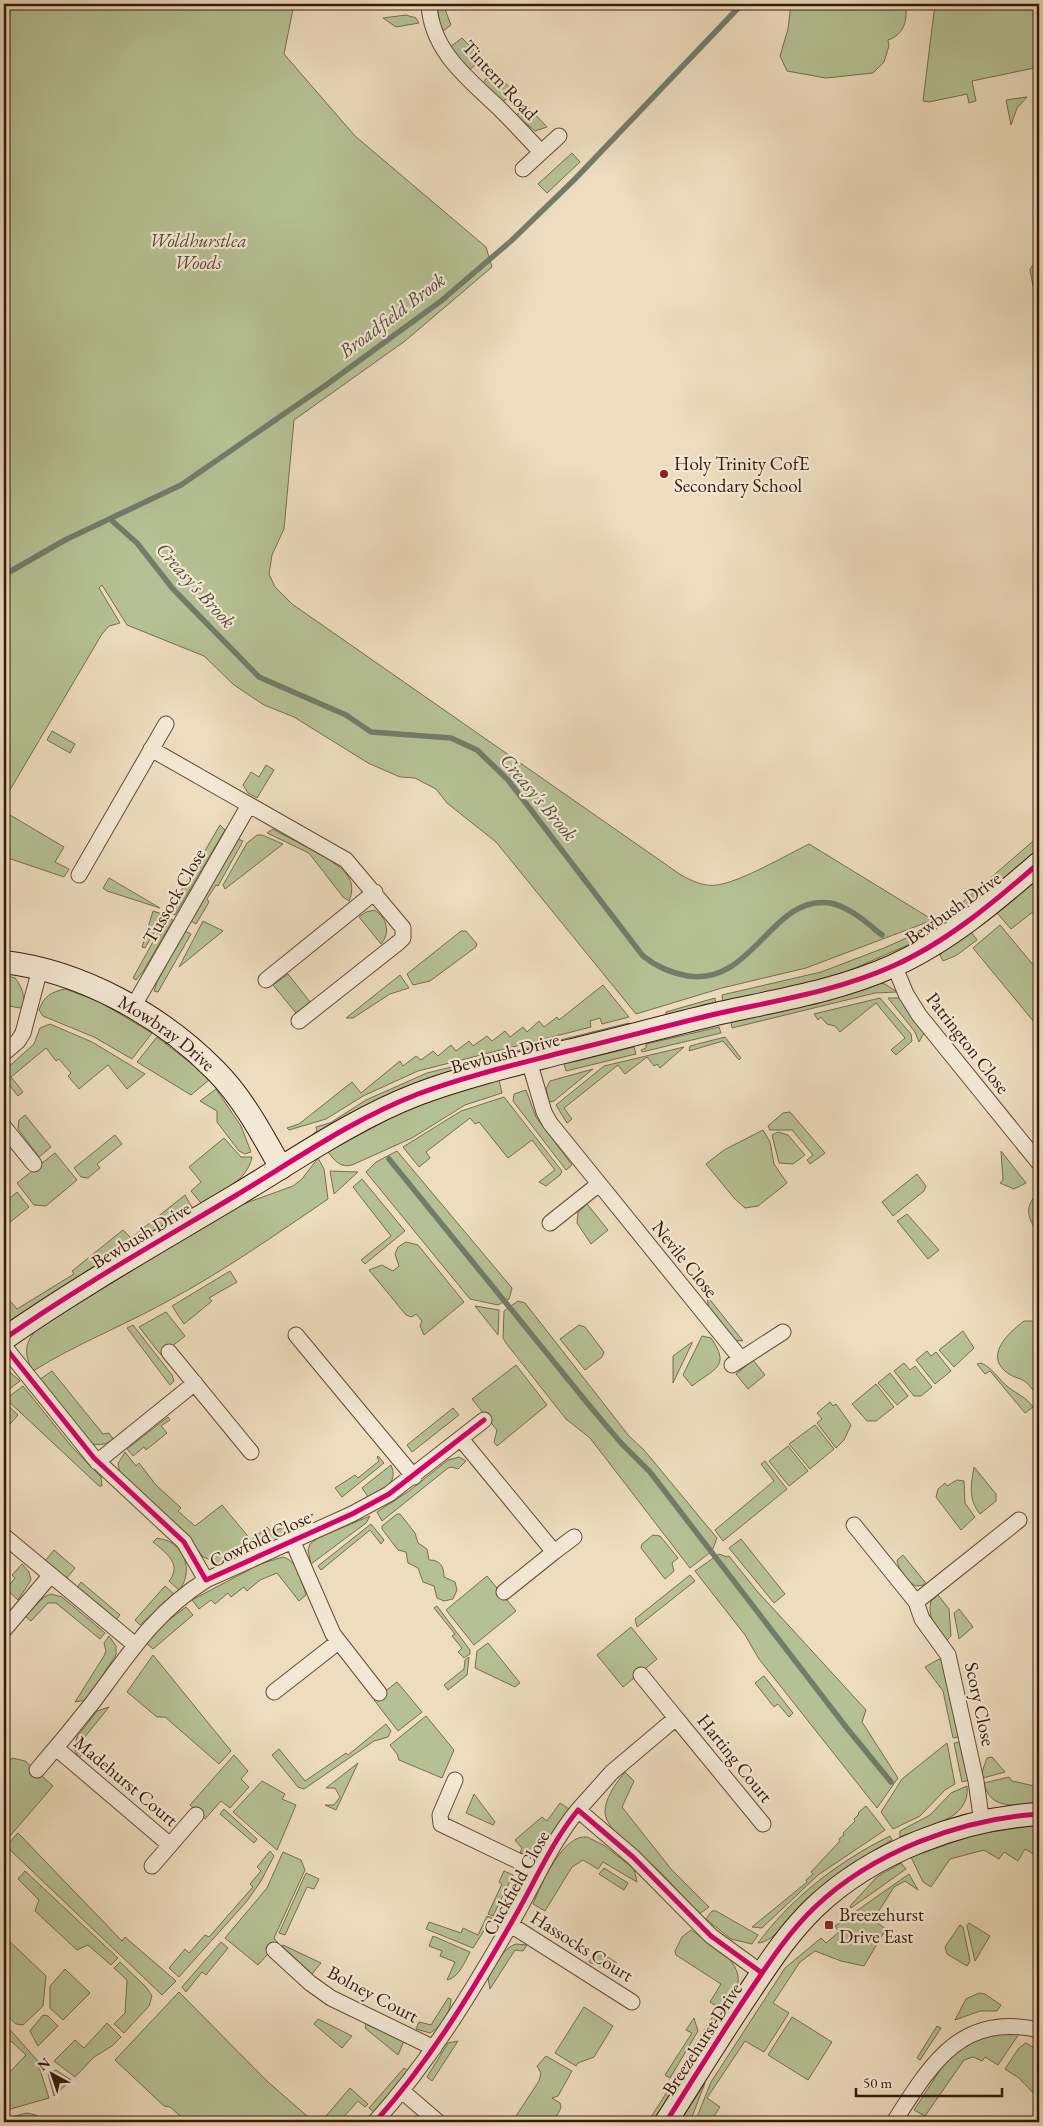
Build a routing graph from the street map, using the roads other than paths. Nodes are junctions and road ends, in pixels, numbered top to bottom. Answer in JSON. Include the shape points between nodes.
{"nodes":[{"id":1,"x":430,"y":4,"type":"edge"},
{"id":2,"x":559,"y":136,"type":"dead end"},
{"id":3,"x":541,"y":152,"type":"junction"},
{"id":4,"x":522,"y":169,"type":"dead end"},
{"id":5,"x":166,"y":724,"type":"dead end"},
{"id":6,"x":151,"y":749,"type":"junction"},
{"id":7,"x":249,"y":805,"type":"junction"},
{"id":8,"x":1039,"y":863,"type":"edge"},
{"id":9,"x":79,"y":875,"type":"dead end"},
{"id":10,"x":375,"y":892,"type":"junction"},
{"id":11,"x":4,"y":962,"type":"edge"},
{"id":12,"x":894,"y":965,"type":"junction"},
{"id":13,"x":40,"y":969,"type":"junction"},
{"id":14,"x":266,"y":980,"type":"dead end"},
{"id":15,"x":133,"y":1007,"type":"junction"},
{"id":16,"x":299,"y":1021,"type":"dead end"},
{"id":17,"x":4,"y":1053,"type":"edge"},
{"id":18,"x":529,"y":1061,"type":"junction"},
{"id":19,"x":4,"y":1127,"type":"edge"},
{"id":20,"x":1039,"y":1163,"type":"edge"},
{"id":21,"x":34,"y":1164,"type":"dead end"},
{"id":22,"x":281,"y":1168,"type":"junction"},
{"id":23,"x":599,"y":1184,"type":"junction"},
{"id":24,"x":550,"y":1223,"type":"dead end"},
{"id":25,"x":783,"y":1332,"type":"dead end"},
{"id":26,"x":296,"y":1334,"type":"dead end"},
{"id":27,"x":4,"y":1339,"type":"edge"},
{"id":28,"x":4,"y":1346,"type":"edge"},
{"id":29,"x":169,"y":1352,"type":"dead end"},
{"id":30,"x":195,"y":1383,"type":"junction"},
{"id":31,"x":484,"y":1420,"type":"dead end"},
{"id":32,"x":461,"y":1439,"type":"junction"},
{"id":33,"x":251,"y":1452,"type":"dead end"},
{"id":34,"x":97,"y":1462,"type":"junction"},
{"id":35,"x":414,"y":1477,"type":"junction"},
{"id":36,"x":1020,"y":1520,"type":"dead end"},
{"id":37,"x":854,"y":1525,"type":"dead end"},
{"id":38,"x":4,"y":1536,"type":"edge"},
{"id":39,"x":574,"y":1537,"type":"dead end"},
{"id":40,"x":292,"y":1540,"type":"junction"},
{"id":41,"x":554,"y":1552,"type":"junction"},
{"id":42,"x":50,"y":1576,"type":"junction"},
{"id":43,"x":206,"y":1580,"type":"junction"},
{"id":44,"x":504,"y":1592,"type":"dead end"},
{"id":45,"x":916,"y":1602,"type":"junction"},
{"id":46,"x":4,"y":1630,"type":"edge"},
{"id":47,"x":338,"y":1642,"type":"junction"},
{"id":48,"x":134,"y":1644,"type":"junction"},
{"id":49,"x":641,"y":1675,"type":"dead end"},
{"id":50,"x":274,"y":1692,"type":"dead end"},
{"id":51,"x":379,"y":1694,"type":"dead end"},
{"id":52,"x":676,"y":1718,"type":"junction"},
{"id":53,"x":56,"y":1748,"type":"junction"},
{"id":54,"x":37,"y":1770,"type":"dead end"},
{"id":55,"x":455,"y":1780,"type":"dead end"},
{"id":56,"x":578,"y":1810,"type":"junction"},
{"id":57,"x":1039,"y":1814,"type":"edge"},
{"id":58,"x":196,"y":1815,"type":"dead end"},
{"id":59,"x":982,"y":1823,"type":"junction"},
{"id":60,"x":762,"y":1824,"type":"dead end"},
{"id":61,"x":170,"y":1845,"type":"junction"},
{"id":62,"x":152,"y":1866,"type":"dead end"},
{"id":63,"x":539,"y":1871,"type":"junction"},
{"id":64,"x":511,"y":1924,"type":"junction"},
{"id":65,"x":274,"y":1950,"type":"dead end"},
{"id":66,"x":762,"y":1973,"type":"junction"},
{"id":67,"x":632,"y":2002,"type":"dead end"},
{"id":68,"x":1039,"y":2030,"type":"edge"},
{"id":69,"x":434,"y":2048,"type":"junction"},
{"id":70,"x":402,"y":2091,"type":"junction"},
{"id":71,"x":375,"y":2122,"type":"edge"},
{"id":72,"x":438,"y":2122,"type":"edge"},
{"id":73,"x":666,"y":2122,"type":"edge"},
{"id":74,"x":894,"y":2122,"type":"edge"}],
"edges":[{"from":1,"to":3,"type":"street","name":"Tintern Road","via":[[431,22],[438,39],[460,73]]},
{"from":2,"to":3,"type":"street"},
{"from":3,"to":4,"type":"street"},
{"from":5,"to":6,"type":"street"},
{"from":6,"to":7,"type":"street"},
{"from":6,"to":9,"type":"street"},
{"from":7,"to":10,"type":"street","via":[[346,860]]},
{"from":7,"to":15,"type":"street","name":"Tussock Close"},
{"from":8,"to":12,"type":"street","name":"Bewbush Drive","via":[[934,945]]},
{"from":10,"to":14,"type":"street"},
{"from":10,"to":16,"type":"street","via":[[400,923],[403,938]]},
{"from":11,"to":13,"type":"street","name":"Mowbray Drive"},
{"from":12,"to":18,"type":"street","name":"Bewbush Drive","via":[[825,991],[721,1013]]},
{"from":12,"to":20,"type":"street","name":"Patrington Close","via":[[919,1015]]},
{"from":13,"to":15,"type":"street","name":"Mowbray Drive","via":[[85,984]]},
{"from":13,"to":17,"type":"street","via":[[23,1033]]},
{"from":15,"to":22,"type":"street","name":"Mowbray Drive","via":[[178,1038],[216,1070],[243,1105]]},
{"from":18,"to":22,"type":"street","name":"Bewbush Drive","via":[[417,1095],[349,1128]]},
{"from":18,"to":23,"type":"street","name":"Nevile Close","via":[[547,1117]]},
{"from":19,"to":21,"type":"street"},
{"from":22,"to":27,"type":"street","name":"Bewbush Drive","via":[[44,1311]]},
{"from":23,"to":24,"type":"street"},
{"from":23,"to":25,"type":"street","name":"Nevile Close","via":[[736,1362]]},
{"from":26,"to":35,"type":"street"},
{"from":28,"to":34,"type":"street","name":"Cowfold Close"},
{"from":29,"to":30,"type":"street"},
{"from":30,"to":33,"type":"street"},
{"from":30,"to":34,"type":"street"},
{"from":31,"to":32,"type":"street","name":"Cowfold Close"},
{"from":32,"to":35,"type":"street","name":"Cowfold Close"},
{"from":32,"to":41,"type":"street"},
{"from":34,"to":43,"type":"street","name":"Cowfold Close","via":[[179,1537]]},
{"from":35,"to":40,"type":"street","name":"Cowfold Close","via":[[364,1508]]},
{"from":36,"to":45,"type":"street"},
{"from":37,"to":45,"type":"street","name":"Scory Close"},
{"from":38,"to":42,"type":"street"},
{"from":39,"to":41,"type":"street"},
{"from":40,"to":43,"type":"street","name":"Cowfold Close"},
{"from":40,"to":47,"type":"street"},
{"from":41,"to":44,"type":"street"},
{"from":42,"to":46,"type":"street"},
{"from":42,"to":48,"type":"street"},
{"from":43,"to":48,"type":"street","name":"Cowfold Close","via":[[160,1615]]},
{"from":45,"to":59,"type":"street","name":"Scory Close","via":[[922,1619],[951,1661]]},
{"from":47,"to":50,"type":"street"},
{"from":47,"to":51,"type":"street"},
{"from":48,"to":53,"type":"street","name":"Cowfold Close"},
{"from":49,"to":52,"type":"street","name":"Harting Court"},
{"from":52,"to":56,"type":"street","name":"Harting Court","via":[[612,1772]]},
{"from":52,"to":60,"type":"street","name":"Harting Court"},
{"from":53,"to":54,"type":"street","name":"Cowfold Close"},
{"from":53,"to":61,"type":"street","name":"Madehurst Court"},
{"from":55,"to":63,"type":"street","via":[[440,1815],[441,1824]]},
{"from":56,"to":63,"type":"street","name":"Cuckfield Close"},
{"from":56,"to":66,"type":"street","via":[[644,1867],[706,1931]]},
{"from":57,"to":59,"type":"street","name":"Breezehurst Drive"},
{"from":58,"to":61,"type":"street"},
{"from":59,"to":66,"type":"street","name":"Breezehurst Drive","via":[[902,1850],[837,1889],[797,1925]]},
{"from":61,"to":62,"type":"street"},
{"from":63,"to":64,"type":"street","name":"Cuckfield Close"},
{"from":64,"to":67,"type":"street","name":"Hassocks Court"},
{"from":64,"to":69,"type":"street","name":"Cuckfield Close"},
{"from":65,"to":69,"type":"street","name":"Bolney Court","via":[[331,1998]]},
{"from":66,"to":73,"type":"street","name":"Breezehurst Drive"},
{"from":68,"to":74,"type":"street","via":[[1003,2025],[960,2039],[935,2061]]},
{"from":69,"to":70,"type":"street","name":"Cuckfield Close"},
{"from":70,"to":71,"type":"street","name":"Cuckfield Close"},
{"from":70,"to":72,"type":"street"}]}
